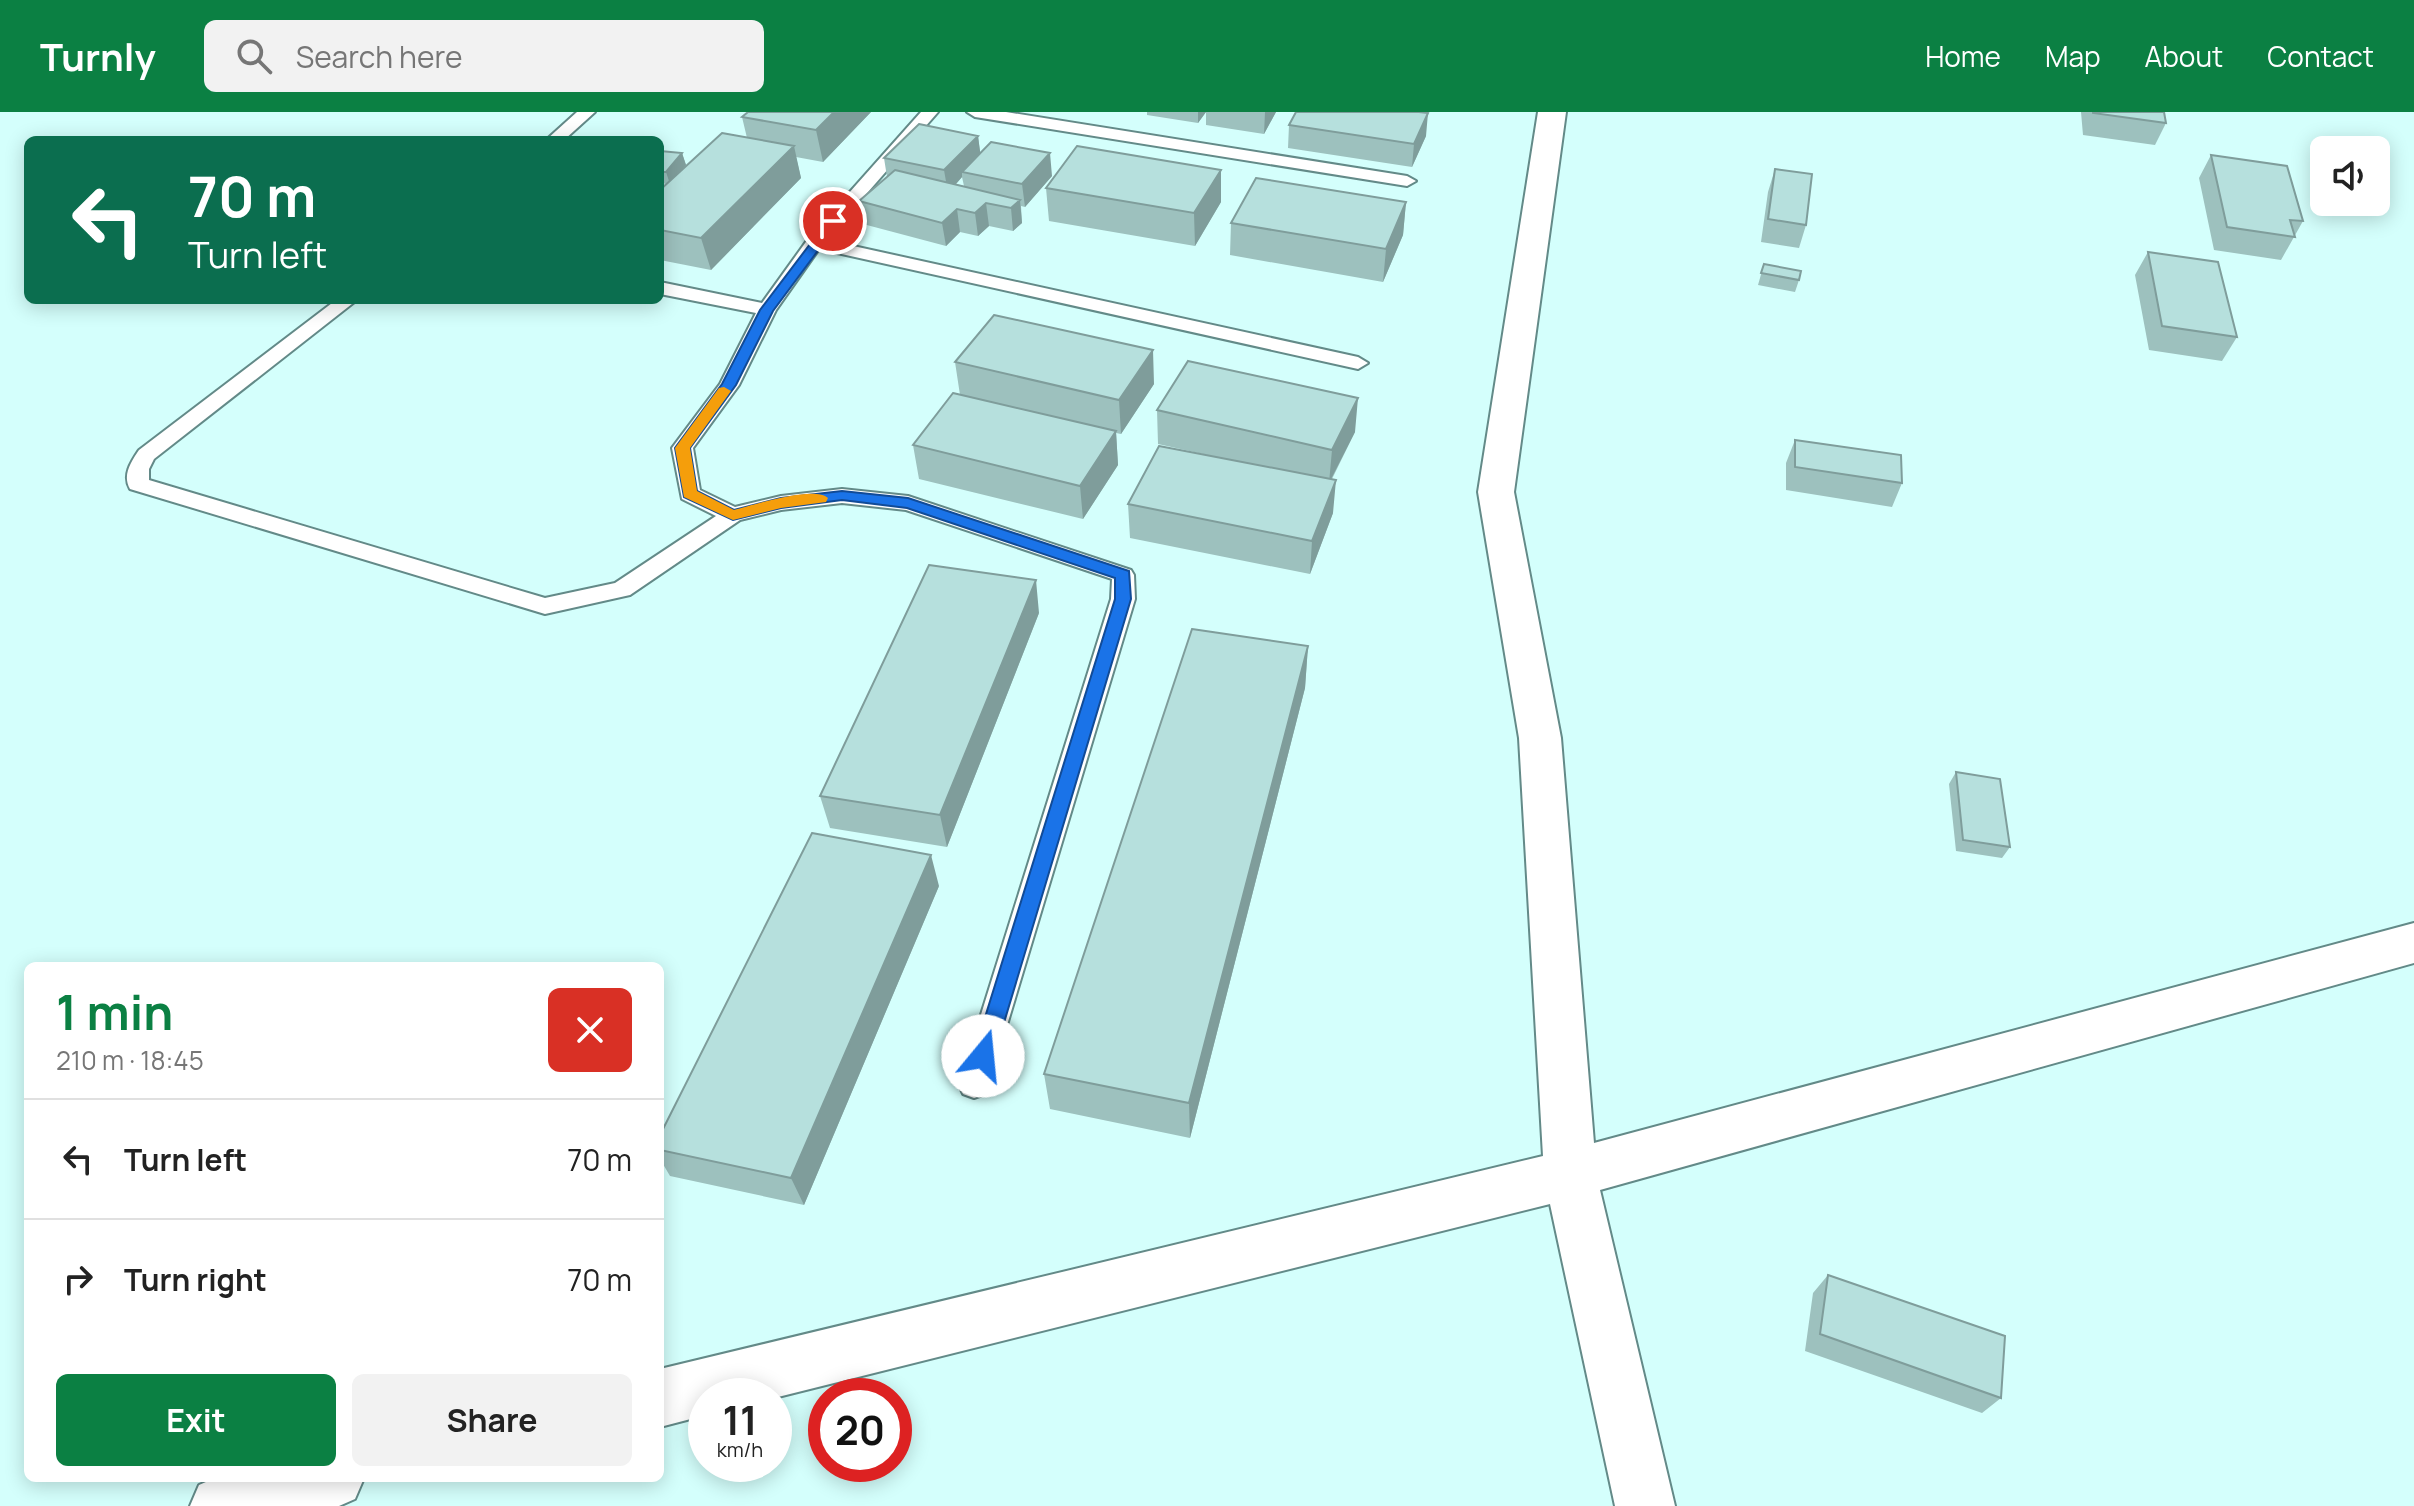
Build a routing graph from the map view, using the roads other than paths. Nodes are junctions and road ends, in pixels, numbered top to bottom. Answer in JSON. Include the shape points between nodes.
{"nodes":[{"id":1,"x":587,"y":112,"type":"edge"},
{"id":2,"x":930,"y":112,"type":"edge"},
{"id":3,"x":975,"y":112,"type":"edge"},
{"id":4,"x":1552,"y":112,"type":"edge"},
{"id":5,"x":559,"y":136,"type":"edge"},
{"id":6,"x":1407,"y":181,"type":"dead end"},
{"id":7,"x":814,"y":243,"type":"junction"},
{"id":8,"x":664,"y":289,"type":"edge"},
{"id":9,"x":343,"y":304,"type":"edge"},
{"id":10,"x":767,"y":310,"type":"junction"},
{"id":11,"x":1358,"y":363,"type":"dead end"},
{"id":12,"x":733,"y":515,"type":"junction"},
{"id":13,"x":2414,"y":943,"type":"edge"},
{"id":14,"x":974,"y":1085,"type":"dead end"},
{"id":15,"x":1570,"y":1174,"type":"junction"},
{"id":16,"x":664,"y":1397,"type":"edge"},
{"id":17,"x":318,"y":1482,"type":"edge"},
{"id":18,"x":220,"y":1506,"type":"edge"},
{"id":19,"x":1645,"y":1506,"type":"edge"}],
"edges":[{"from":1,"to":5,"type":"lane"},
{"from":2,"to":7,"type":"lane"},
{"from":3,"to":6,"type":"lane"},
{"from":4,"to":15,"type":"street","via":[[1496,492],[1540,738]]},
{"from":7,"to":10,"type":"lane"},
{"from":7,"to":11,"type":"lane"},
{"from":8,"to":10,"type":"lane"},
{"from":9,"to":12,"type":"lane","via":[[146,455],[138,484],[545,606],[622,589]]},
{"from":10,"to":12,"type":"lane","via":[[729,385],[682,448],[690,494]]},
{"from":12,"to":14,"type":"lane","via":[[842,496],[908,503],[1123,575],[1123,599]]},
{"from":13,"to":15,"type":"street"},
{"from":15,"to":16,"type":"street"},
{"from":15,"to":19,"type":"street"},
{"from":17,"to":18,"type":"street"}]}
